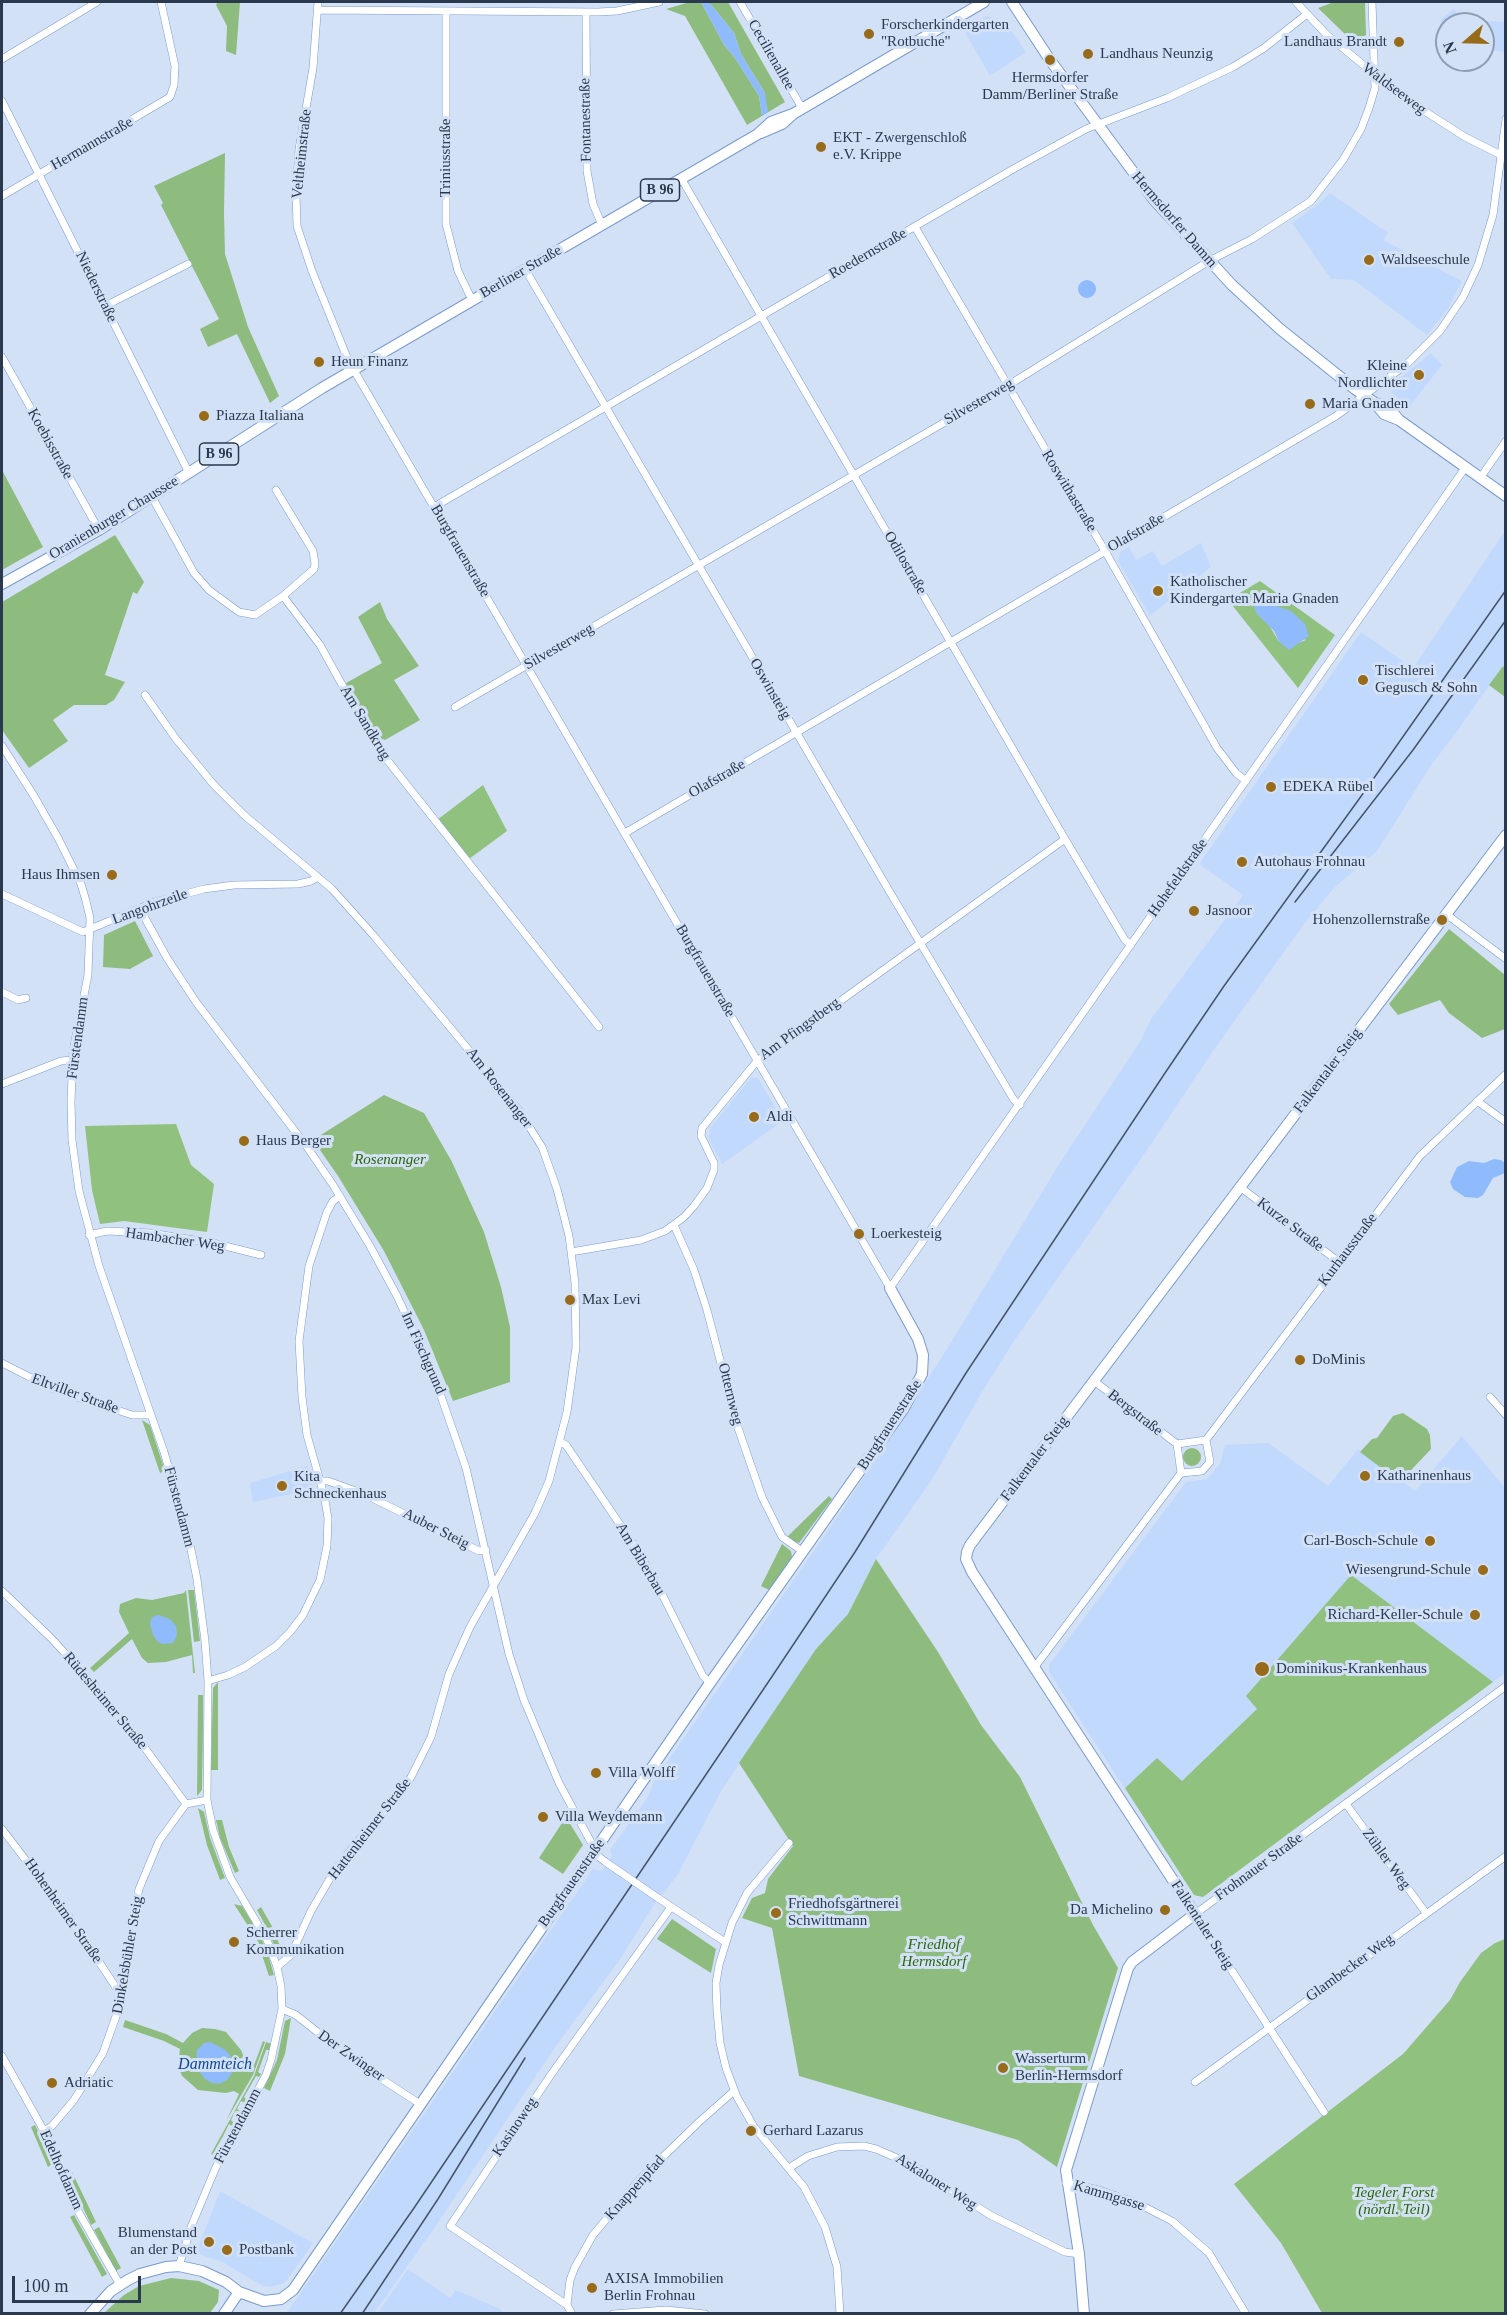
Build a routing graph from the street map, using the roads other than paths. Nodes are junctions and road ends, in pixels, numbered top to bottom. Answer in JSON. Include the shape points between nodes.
{"nodes":[{"id":1,"x":97,"y":2,"type":"edge"},
{"id":2,"x":161,"y":2,"type":"edge"},
{"id":3,"x":318,"y":2,"type":"edge"},
{"id":4,"x":659,"y":2,"type":"edge"},
{"id":5,"x":740,"y":2,"type":"edge"},
{"id":6,"x":984,"y":2,"type":"edge"},
{"id":7,"x":1012,"y":2,"type":"edge"},
{"id":8,"x":1296,"y":2,"type":"edge"},
{"id":9,"x":1372,"y":2,"type":"edge"},
{"id":10,"x":318,"y":10,"type":"junction"},
{"id":11,"x":446,"y":11,"type":"junction"},
{"id":12,"x":586,"y":12,"type":"junction"},
{"id":13,"x":1307,"y":14,"type":"junction"},
{"id":14,"x":2,"y":59,"type":"edge"},
{"id":15,"x":1374,"y":76,"type":"junction"},
{"id":16,"x":2,"y":101,"type":"edge"},
{"id":17,"x":797,"y":111,"type":"junction"},
{"id":18,"x":1506,"y":118,"type":"edge"},
{"id":19,"x":1097,"y":124,"type":"junction"},
{"id":20,"x":1504,"y":156,"type":"edge"},
{"id":21,"x":39,"y":175,"type":"junction"},
{"id":22,"x":681,"y":178,"type":"junction"},
{"id":23,"x":2,"y":196,"type":"edge"},
{"id":24,"x":602,"y":225,"type":"junction"},
{"id":25,"x":915,"y":227,"type":"junction"},
{"id":26,"x":1209,"y":261,"type":"junction"},
{"id":27,"x":188,"y":264,"type":"dead end"},
{"id":28,"x":525,"y":269,"type":"junction"},
{"id":29,"x":472,"y":300,"type":"junction"},
{"id":30,"x":105,"y":306,"type":"junction"},
{"id":31,"x":761,"y":315,"type":"junction"},
{"id":32,"x":2,"y":357,"type":"edge"},
{"id":33,"x":353,"y":369,"type":"junction"},
{"id":34,"x":1007,"y":386,"type":"junction"},
{"id":35,"x":1365,"y":396,"type":"junction"},
{"id":36,"x":605,"y":406,"type":"junction"},
{"id":37,"x":285,"y":411,"type":"joint"},
{"id":38,"x":1506,"y":441,"type":"edge"},
{"id":39,"x":1466,"y":468,"type":"junction"},
{"id":40,"x":189,"y":473,"type":"junction"},
{"id":41,"x":853,"y":475,"type":"junction"},
{"id":42,"x":1480,"y":478,"type":"junction"},
{"id":43,"x":276,"y":490,"type":"dead end"},
{"id":44,"x":1506,"y":496,"type":"edge"},
{"id":45,"x":152,"y":497,"type":"junction"},
{"id":46,"x":434,"y":507,"type":"junction"},
{"id":47,"x":99,"y":530,"type":"junction"},
{"id":48,"x":1105,"y":551,"type":"junction"},
{"id":49,"x":698,"y":565,"type":"junction"},
{"id":50,"x":2,"y":584,"type":"edge"},
{"id":51,"x":283,"y":596,"type":"junction"},
{"id":52,"x":951,"y":641,"type":"junction"},
{"id":53,"x":525,"y":666,"type":"junction"},
{"id":54,"x":145,"y":695,"type":"dead end"},
{"id":55,"x":455,"y":707,"type":"dead end"},
{"id":56,"x":796,"y":733,"type":"junction"},
{"id":57,"x":2,"y":746,"type":"edge"},
{"id":58,"x":1246,"y":781,"type":"junction"},
{"id":59,"x":625,"y":833,"type":"junction"},
{"id":60,"x":1506,"y":835,"type":"edge"},
{"id":61,"x":1065,"y":839,"type":"junction"},
{"id":62,"x":318,"y":877,"type":"junction"},
{"id":63,"x":2,"y":894,"type":"edge"},
{"id":64,"x":140,"y":909,"type":"junction"},
{"id":65,"x":1446,"y":914,"type":"junction"},
{"id":66,"x":90,"y":930,"type":"junction"},
{"id":67,"x":920,"y":943,"type":"junction"},
{"id":68,"x":1131,"y":945,"type":"junction"},
{"id":69,"x":1506,"y":959,"type":"edge"},
{"id":70,"x":2,"y":992,"type":"edge"},
{"id":71,"x":26,"y":998,"type":"dead end"},
{"id":72,"x":599,"y":1027,"type":"dead end"},
{"id":73,"x":73,"y":1060,"type":"junction"},
{"id":74,"x":757,"y":1061,"type":"junction"},
{"id":75,"x":1506,"y":1074,"type":"edge"},
{"id":76,"x":2,"y":1084,"type":"edge"},
{"id":77,"x":1477,"y":1101,"type":"junction"},
{"id":78,"x":1020,"y":1105,"type":"junction"},
{"id":79,"x":1506,"y":1122,"type":"edge"},
{"id":80,"x":1240,"y":1187,"type":"junction"},
{"id":81,"x":340,"y":1196,"type":"junction"},
{"id":82,"x":674,"y":1225,"type":"junction"},
{"id":83,"x":89,"y":1235,"type":"junction"},
{"id":84,"x":571,"y":1252,"type":"junction"},
{"id":85,"x":261,"y":1255,"type":"dead end"},
{"id":86,"x":1339,"y":1262,"type":"junction"},
{"id":87,"x":890,"y":1288,"type":"junction"},
{"id":88,"x":2,"y":1363,"type":"edge"},
{"id":89,"x":1094,"y":1381,"type":"junction"},
{"id":90,"x":1490,"y":1397,"type":"dead end"},
{"id":91,"x":151,"y":1415,"type":"junction"},
{"id":92,"x":1506,"y":1415,"type":"edge"},
{"id":93,"x":1206,"y":1440,"type":"junction"},
{"id":94,"x":560,"y":1443,"type":"junction"},
{"id":95,"x":1177,"y":1444,"type":"junction"},
{"id":96,"x":1181,"y":1473,"type":"junction"},
{"id":97,"x":320,"y":1481,"type":"junction"},
{"id":98,"x":486,"y":1550,"type":"junction"},
{"id":99,"x":802,"y":1551,"type":"junction"},
{"id":100,"x":493,"y":1584,"type":"junction"},
{"id":101,"x":2,"y":1591,"type":"edge"},
{"id":102,"x":1034,"y":1668,"type":"junction"},
{"id":103,"x":208,"y":1681,"type":"junction"},
{"id":104,"x":710,"y":1683,"type":"junction"},
{"id":105,"x":1505,"y":1687,"type":"edge"},
{"id":106,"x":207,"y":1800,"type":"junction"},
{"id":107,"x":186,"y":1804,"type":"junction"},
{"id":108,"x":1346,"y":1804,"type":"junction"},
{"id":109,"x":2,"y":1829,"type":"edge"},
{"id":110,"x":789,"y":1843,"type":"dead end"},
{"id":111,"x":596,"y":1850,"type":"junction"},
{"id":112,"x":1506,"y":1856,"type":"edge"},
{"id":113,"x":671,"y":1907,"type":"junction"},
{"id":114,"x":1426,"y":1913,"type":"junction"},
{"id":115,"x":1195,"y":1914,"type":"junction"},
{"id":116,"x":725,"y":1942,"type":"junction"},
{"id":117,"x":277,"y":1967,"type":"junction"},
{"id":118,"x":123,"y":1992,"type":"junction"},
{"id":119,"x":282,"y":2009,"type":"junction"},
{"id":120,"x":1268,"y":2027,"type":"junction"},
{"id":121,"x":2,"y":2056,"type":"edge"},
{"id":122,"x":1195,"y":2082,"type":"dead end"},
{"id":123,"x":734,"y":2091,"type":"junction"},
{"id":124,"x":420,"y":2104,"type":"junction"},
{"id":125,"x":1324,"y":2112,"type":"dead end"},
{"id":126,"x":44,"y":2131,"type":"junction"},
{"id":127,"x":789,"y":2168,"type":"junction"},
{"id":128,"x":1066,"y":2183,"type":"junction"},
{"id":129,"x":1079,"y":2254,"type":"junction"},
{"id":130,"x":179,"y":2266,"type":"junction"},
{"id":131,"x":120,"y":2285,"type":"junction"},
{"id":132,"x":239,"y":2292,"type":"junction"},
{"id":133,"x":567,"y":2305,"type":"junction"},
{"id":134,"x":90,"y":2313,"type":"edge"},
{"id":135,"x":224,"y":2313,"type":"edge"},
{"id":136,"x":572,"y":2313,"type":"edge"},
{"id":137,"x":613,"y":2313,"type":"edge"},
{"id":138,"x":705,"y":2313,"type":"edge"},
{"id":139,"x":840,"y":2313,"type":"edge"},
{"id":140,"x":1084,"y":2313,"type":"edge"},
{"id":141,"x":1246,"y":2313,"type":"edge"}],
"edges":[{"from":1,"to":14,"type":"street"},
{"from":2,"to":21,"type":"street","name":"Hermannstraße","via":[[175,66],[170,97]]},
{"from":3,"to":10,"type":"street","name":"Veltheimstraße"},
{"from":4,"to":12,"type":"street","via":[[617,11]]},
{"from":5,"to":17,"type":"street","name":"Cecilienallee"},
{"from":6,"to":17,"type":"street","name":"Berliner Straße","number":"B 96"},
{"from":7,"to":19,"type":"street","name":"Hermsdorfer Damm"},
{"from":8,"to":13,"type":"street","name":"Waldseeweg"},
{"from":9,"to":15,"type":"street","name":"Silvesterweg"},
{"from":10,"to":11,"type":"street"},
{"from":10,"to":33,"type":"street","name":"Veltheimstraße","via":[[299,149],[297,226]]},
{"from":11,"to":12,"type":"street"},
{"from":11,"to":29,"type":"street","name":"Triniusstraße","via":[[446,224],[458,271]]},
{"from":12,"to":24,"type":"street","name":"Fontanestraße","via":[[587,171],[592,204]]},
{"from":13,"to":15,"type":"street","name":"Waldseeweg"},
{"from":13,"to":19,"type":"street","name":"Roedernstraße","via":[[1233,67],[1167,98]]},
{"from":15,"to":20,"type":"street","name":"Waldseeweg","via":[[1435,119]]},
{"from":15,"to":26,"type":"street","name":"Silvesterweg","via":[[1375,88],[1361,129],[1311,201]]},
{"from":16,"to":21,"type":"street","name":"Niederstraße"},
{"from":17,"to":22,"type":"street","name":"Berliner Straße","number":"B 96","via":[[779,126]]},
{"from":18,"to":20,"type":"street","name":"Olafstraße"},
{"from":19,"to":25,"type":"street","name":"Roedernstraße"},
{"from":19,"to":26,"type":"street","name":"Hermsdorfer Damm","via":[[1154,200]]},
{"from":20,"to":35,"type":"street","name":"Olafstraße","via":[[1487,239],[1463,297],[1431,341]]},
{"from":21,"to":23,"type":"street","name":"Hermannstraße"},
{"from":21,"to":30,"type":"street","name":"Niederstraße"},
{"from":22,"to":24,"type":"street","name":"Berliner Straße","number":"B 96"},
{"from":22,"to":31,"type":"street","name":"Odilostraße"},
{"from":24,"to":28,"type":"street","name":"Berliner Straße","number":"B 96"},
{"from":25,"to":31,"type":"street","name":"Roedernstraße"},
{"from":25,"to":34,"type":"street","name":"Roswithastraße"},
{"from":26,"to":34,"type":"street","name":"Silvesterweg"},
{"from":26,"to":35,"type":"street","name":"Hermsdorfer Damm","via":[[1280,329]]},
{"from":27,"to":30,"type":"street"},
{"from":28,"to":29,"type":"street","name":"Berliner Straße","number":"B 96"},
{"from":28,"to":36,"type":"street","name":"Oswinsteig"},
{"from":29,"to":33,"type":"street","name":"Berliner Straße","number":"B 96"},
{"from":30,"to":40,"type":"street","name":"Niederstraße"},
{"from":31,"to":36,"type":"street","name":"Roedernstraße"},
{"from":31,"to":41,"type":"street","name":"Odilostraße"},
{"from":32,"to":47,"type":"street","name":"Koebisstraße"},
{"from":33,"to":37,"type":"street","name":"Berliner Straße","number":"B 96"},
{"from":33,"to":46,"type":"street","name":"Burgfrauenstraße"},
{"from":34,"to":41,"type":"street","name":"Silvesterweg"},
{"from":34,"to":48,"type":"street","name":"Roswithastraße"},
{"from":35,"to":39,"type":"street","name":"Hermsdorfer Damm","via":[[1389,408],[1399,420]]},
{"from":35,"to":48,"type":"street","name":"Olafstraße"},
{"from":36,"to":46,"type":"street","name":"Roedernstraße"},
{"from":36,"to":49,"type":"street","name":"Oswinsteig"},
{"from":37,"to":40,"type":"street","name":"Oranienburger Chaussee","number":"B 96"},
{"from":38,"to":42,"type":"street"},
{"from":39,"to":42,"type":"street","name":"Hermsdorfer Damm"},
{"from":39,"to":58,"type":"street","name":"Hohefeldstraße"},
{"from":40,"to":45,"type":"street","name":"Oranienburger Chaussee","number":"B 96"},
{"from":41,"to":49,"type":"street","name":"Silvesterweg"},
{"from":41,"to":52,"type":"street","name":"Odilostraße"},
{"from":42,"to":44,"type":"street","name":"Hermsdorfer Damm"},
{"from":43,"to":51,"type":"street","via":[[316,559],[314,568]]},
{"from":45,"to":47,"type":"street","name":"Oranienburger Chaussee","number":"B 96"},
{"from":45,"to":51,"type":"street","via":[[194,573],[209,590],[248,615],[259,613]]},
{"from":46,"to":53,"type":"street","name":"Burgfrauenstraße"},
{"from":47,"to":50,"type":"street","name":"Oranienburger Chaussee","number":"B 96"},
{"from":48,"to":52,"type":"street","name":"Olafstraße"},
{"from":48,"to":58,"type":"street","name":"Roswithastraße","via":[[1218,748]]},
{"from":49,"to":53,"type":"street","name":"Silvesterweg"},
{"from":49,"to":56,"type":"street","name":"Oswinsteig"},
{"from":51,"to":72,"type":"street","name":"Am Sandkrug","via":[[320,645],[376,746]]},
{"from":52,"to":56,"type":"street","name":"Olafstraße"},
{"from":52,"to":61,"type":"street","name":"Odilostraße"},
{"from":53,"to":55,"type":"street","name":"Silvesterweg"},
{"from":53,"to":59,"type":"street","name":"Burgfrauenstraße"},
{"from":54,"to":62,"type":"street","name":"Am Rosenanger","via":[[214,785]]},
{"from":56,"to":59,"type":"street","name":"Olafstraße"},
{"from":56,"to":67,"type":"street","name":"Oswinsteig"},
{"from":57,"to":66,"type":"street","name":"Fürstendamm","via":[[41,807],[71,865],[86,901]]},
{"from":58,"to":68,"type":"street","name":"Hohefeldstraße"},
{"from":59,"to":74,"type":"street","name":"Burgfrauenstraße"},
{"from":60,"to":65,"type":"street","name":"Falkentaler Steig"},
{"from":61,"to":67,"type":"street","name":"Am Pfingstberg"},
{"from":61,"to":68,"type":"street","name":"Odilostraße"},
{"from":62,"to":64,"type":"street","name":"Langohrzeile","via":[[298,884],[204,889]]},
{"from":62,"to":84,"type":"street","name":"Am Rosenanger","via":[[374,936],[533,1130],[557,1189]]},
{"from":63,"to":66,"type":"street","via":[[78,932]]},
{"from":64,"to":66,"type":"street","name":"Langohrzeile"},
{"from":64,"to":81,"type":"street","name":"Im Fischgrund","via":[[196,1002]]},
{"from":65,"to":69,"type":"street"},
{"from":65,"to":80,"type":"street","name":"Falkentaler Steig"},
{"from":66,"to":73,"type":"street","name":"Fürstendamm","via":[[88,975]]},
{"from":67,"to":74,"type":"street","name":"Am Pfingstberg"},
{"from":67,"to":78,"type":"street","name":"Oswinsteig"},
{"from":68,"to":78,"type":"street","name":"Hohefeldstraße"},
{"from":70,"to":71,"type":"street","via":[[18,1000]]},
{"from":73,"to":76,"type":"street"},
{"from":73,"to":83,"type":"street","name":"Fürstendamm","via":[[72,1140]]},
{"from":74,"to":82,"type":"street","name":"Am Pfingstberg","via":[[702,1128],[701,1136],[714,1170],[694,1206]]},
{"from":74,"to":87,"type":"street","name":"Burgfrauenstraße"},
{"from":75,"to":77,"type":"street","name":"Kurhausstraße"},
{"from":77,"to":79,"type":"street"},
{"from":77,"to":86,"type":"street","name":"Kurhausstraße","via":[[1420,1156]]},
{"from":78,"to":87,"type":"street","name":"Hohefeldstraße"},
{"from":80,"to":86,"type":"street","name":"Kurze Straße"},
{"from":80,"to":89,"type":"street","name":"Falkentaler Steig"},
{"from":81,"to":97,"type":"street","via":[[327,1212],[309,1266],[300,1332],[307,1435]]},
{"from":81,"to":98,"type":"street","name":"Im Fischgrund","via":[[397,1296],[434,1376],[466,1468]]},
{"from":82,"to":84,"type":"street","name":"Am Pfingstberg","via":[[642,1240]]},
{"from":82,"to":99,"type":"street","name":"Otternweg","via":[[704,1300],[737,1425],[762,1497],[782,1537]]},
{"from":83,"to":85,"type":"street","name":"Hambacher Weg","via":[[107,1231],[150,1233]]},
{"from":83,"to":91,"type":"street","name":"Fürstendamm"},
{"from":84,"to":94,"type":"street","name":"Am Rosenanger","via":[[576,1347]]},
{"from":86,"to":93,"type":"street","name":"Kurhausstraße"},
{"from":87,"to":99,"type":"street","name":"Burgfrauenstraße","via":[[918,1339],[923,1355],[922,1374],[904,1408]]},
{"from":88,"to":91,"type":"street","name":"Eltviller Straße","via":[[62,1393],[132,1414]]},
{"from":89,"to":95,"type":"street","name":"Bergstraße"},
{"from":89,"to":102,"type":"street","name":"Falkentaler Steig","via":[[967,1552],[972,1572]]},
{"from":90,"to":92,"type":"street"},
{"from":91,"to":103,"type":"street","name":"Fürstendamm","via":[[187,1530],[200,1599]]},
{"from":93,"to":95,"type":"street"},
{"from":93,"to":96,"type":"street","via":[[1210,1462],[1202,1471]]},
{"from":94,"to":100,"type":"street","name":"Am Rosenanger","via":[[535,1513]]},
{"from":94,"to":104,"type":"street","name":"Am Biberbau","via":[[566,1445],[638,1551]]},
{"from":95,"to":96,"type":"street"},
{"from":96,"to":102,"type":"street"},
{"from":97,"to":98,"type":"street","name":"Auber Steig","via":[[328,1480],[364,1494],[478,1551]]},
{"from":97,"to":103,"type":"street","via":[[328,1518],[327,1546],[320,1580],[303,1615],[262,1657]]},
{"from":98,"to":100,"type":"street","name":"Im Fischgrund"},
{"from":99,"to":104,"type":"street","name":"Burgfrauenstraße"},
{"from":100,"to":111,"type":"street","name":"Im Fischgrund","via":[[509,1654],[537,1733]]},
{"from":100,"to":117,"type":"street","name":"Hattenheimer Straße","via":[[459,1651],[431,1737],[411,1778],[332,1875],[291,1955]]},
{"from":101,"to":107,"type":"street","name":"Rüdesheimer Straße","via":[[88,1678]]},
{"from":102,"to":115,"type":"street","name":"Falkentaler Steig"},
{"from":103,"to":106,"type":"street","name":"Fürstendamm"},
{"from":104,"to":111,"type":"street","name":"Burgfrauenstraße"},
{"from":105,"to":108,"type":"street","name":"Frohnauer Straße"},
{"from":106,"to":107,"type":"street"},
{"from":106,"to":117,"type":"street","name":"Fürstendamm","via":[[224,1864],[263,1931]]},
{"from":107,"to":118,"type":"street","name":"Dinkelsbühler Steig","via":[[159,1841],[139,1889]]},
{"from":108,"to":114,"type":"street","name":"Zühler Weg"},
{"from":108,"to":115,"type":"street","name":"Frohnauer Straße"},
{"from":109,"to":118,"type":"street","name":"Hohenheimer Straße","via":[[70,1918],[117,1989]]},
{"from":110,"to":116,"type":"street","via":[[747,1893]]},
{"from":111,"to":113,"type":"street","name":"Im Fischgrund","bridge":true,"via":[[599,1857]]},
{"from":111,"to":124,"type":"street","name":"Burgfrauenstraße"},
{"from":112,"to":114,"type":"street","name":"Glambecker Weg"},
{"from":113,"to":116,"type":"street","name":"Im Fischgrund"},
{"from":113,"to":133,"type":"street","name":"Kasinoweg","via":[[550,2076],[450,2226]]},
{"from":114,"to":120,"type":"street","name":"Glambecker Weg"},
{"from":115,"to":120,"type":"street","name":"Falkentaler Steig"},
{"from":115,"to":128,"type":"street","name":"Frohnauer Straße","via":[[1128,1968],[1067,2164]]},
{"from":116,"to":123,"type":"street","via":[[716,1983],[717,2011],[720,2043]]},
{"from":117,"to":119,"type":"street","name":"Fürstendamm"},
{"from":118,"to":126,"type":"street","name":"Dinkelsbühler Steig","via":[[112,2032],[89,2079],[65,2112]]},
{"from":119,"to":124,"type":"street","name":"Der Zwinger"},
{"from":119,"to":130,"type":"street","name":"Fürstendamm","via":[[266,2075],[216,2167]]},
{"from":120,"to":122,"type":"street","name":"Glambecker Weg"},
{"from":120,"to":125,"type":"street","name":"Falkentaler Steig"},
{"from":121,"to":126,"type":"street","name":"Edelhofdamm"},
{"from":123,"to":127,"type":"street","via":[[754,2127]]},
{"from":123,"to":133,"type":"street","name":"Knappenpfad","via":[[639,2180],[593,2235],[574,2267]]},
{"from":124,"to":132,"type":"street","name":"Burgfrauenstraße","via":[[292,2290],[273,2302]]},
{"from":126,"to":131,"type":"street","name":"Edelhofdamm","via":[[83,2220]]},
{"from":127,"to":129,"type":"street","name":"Askaloner Weg","via":[[808,2156],[837,2147],[876,2149],[913,2165],[990,2215],[1065,2252]]},
{"from":127,"to":139,"type":"street","via":[[825,2227],[837,2267]]},
{"from":128,"to":129,"type":"street","name":"Frohnauer Straße"},
{"from":128,"to":141,"type":"street","name":"Kammgasse","via":[[1137,2203],[1172,2221],[1209,2253]]},
{"from":129,"to":140,"type":"street","name":"Frohnauer Straße"},
{"from":130,"to":131,"type":"street","via":[[140,2274]]},
{"from":130,"to":132,"type":"street","name":"Burgfrauenstraße","via":[[209,2273]]},
{"from":131,"to":134,"type":"street"},
{"from":132,"to":135,"type":"street"},
{"from":133,"to":136,"type":"street","name":"Kasinoweg"},
{"from":137,"to":138,"type":"street"}]}
